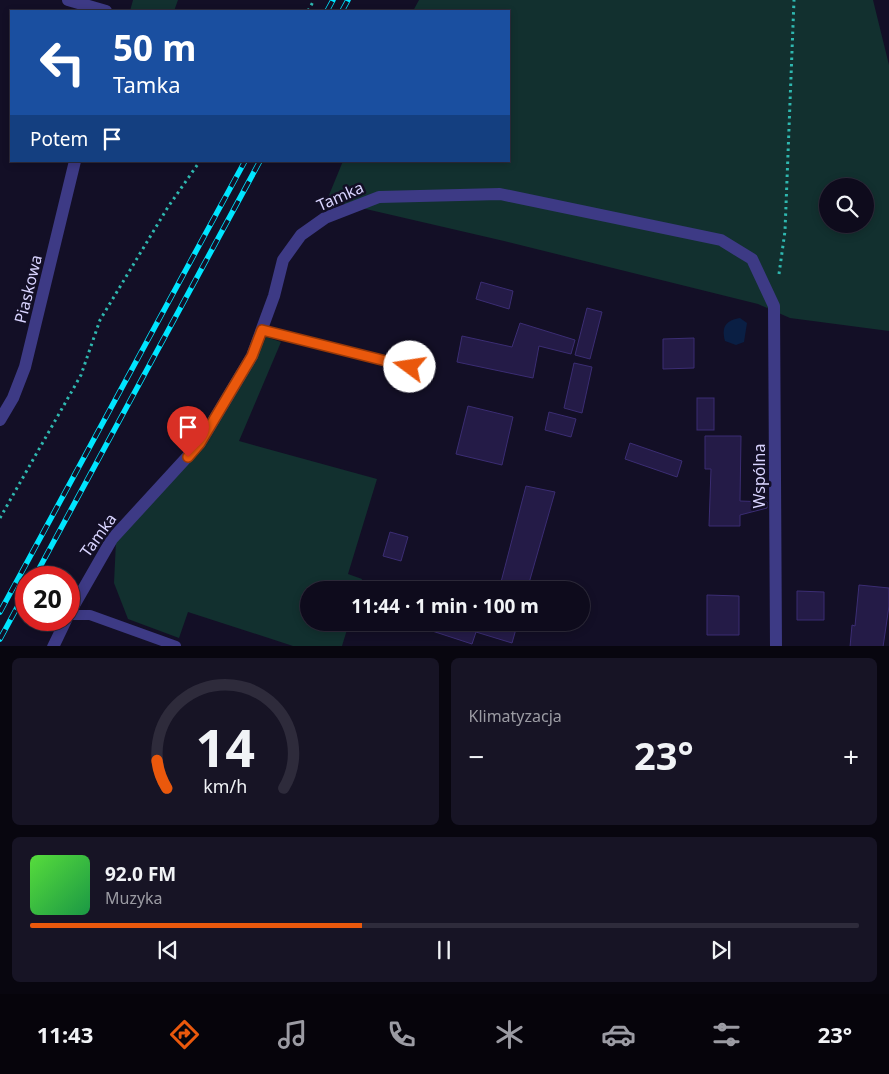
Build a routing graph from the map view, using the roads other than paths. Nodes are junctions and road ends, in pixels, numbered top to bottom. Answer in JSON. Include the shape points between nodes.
{"nodes":[{"id":1,"x":68,"y":0,"type":"edge"},
{"id":2,"x":103,"y":10,"type":"edge"},
{"id":3,"x":75,"y":162,"type":"edge"},
{"id":4,"x":774,"y":306,"type":"joint"},
{"id":5,"x":262,"y":330,"type":"junction"},
{"id":6,"x":410,"y":367,"type":"dead end"},
{"id":7,"x":0,"y":420,"type":"edge"},
{"id":8,"x":80,"y":595,"type":"edge"},
{"id":9,"x":80,"y":615,"type":"edge"},
{"id":10,"x":60,"y":631,"type":"edge"},
{"id":11,"x":53,"y":646,"type":"edge"},
{"id":12,"x":176,"y":646,"type":"edge"},
{"id":13,"x":776,"y":646,"type":"edge"}],
"edges":[{"from":1,"to":2,"type":"street"},
{"from":3,"to":7,"type":"street","name":"Piaskowa","via":[[25,367]]},
{"from":4,"to":5,"type":"street","name":"Tamka","via":[[752,259],[721,240],[500,194],[379,197],[325,218],[301,235],[283,260]]},
{"from":4,"to":13,"type":"street","name":"Wspólna"},
{"from":5,"to":6,"type":"lane"},
{"from":5,"to":8,"type":"street","name":"Tamka","via":[[252,356],[200,443],[112,538]]},
{"from":9,"to":12,"type":"lane","via":[[90,615]]},
{"from":10,"to":11,"type":"street"}]}
